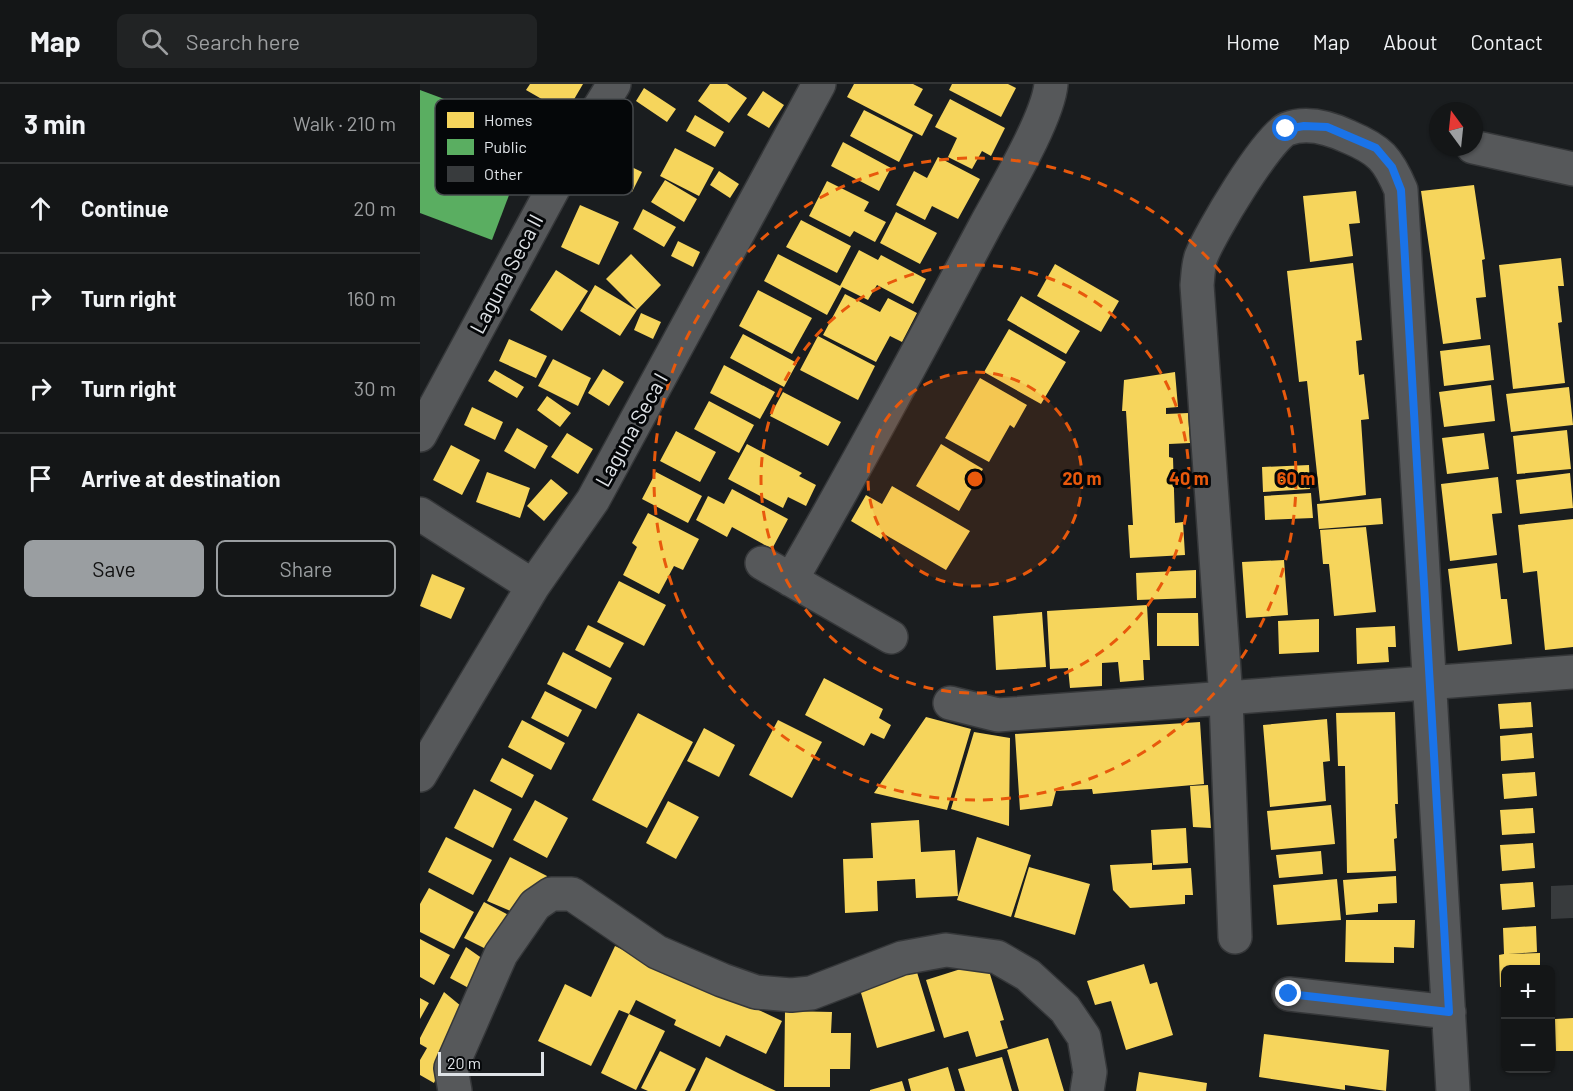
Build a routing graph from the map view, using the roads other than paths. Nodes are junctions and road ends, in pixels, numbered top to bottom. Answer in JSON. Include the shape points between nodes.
{"nodes":[{"id":1,"x":614,"y":84,"type":"edge"},
{"id":2,"x":819,"y":84,"type":"edge"},
{"id":3,"x":1050,"y":84,"type":"edge"},
{"id":4,"x":605,"y":99,"type":"edge"},
{"id":5,"x":1483,"y":149,"type":"edge"},
{"id":6,"x":1573,"y":169,"type":"edge"},
{"id":7,"x":550,"y":195,"type":"edge"},
{"id":8,"x":420,"y":435,"type":"edge"},
{"id":9,"x":420,"y":514,"type":"edge"},
{"id":10,"x":762,"y":563,"type":"dead end"},
{"id":11,"x":791,"y":580,"type":"junction"},
{"id":12,"x":533,"y":586,"type":"junction"},
{"id":13,"x":891,"y":637,"type":"dead end"},
{"id":14,"x":1573,"y":672,"type":"edge"},
{"id":15,"x":1431,"y":684,"type":"junction"},
{"id":16,"x":1227,"y":699,"type":"junction"},
{"id":17,"x":950,"y":703,"type":"dead end"},
{"id":18,"x":422,"y":767,"type":"edge"},
{"id":19,"x":1234,"y":937,"type":"dead end"},
{"id":20,"x":1289,"y":994,"type":"dead end"},
{"id":21,"x":1449,"y":1012,"type":"junction"},
{"id":22,"x":455,"y":1091,"type":"edge"},
{"id":23,"x":1087,"y":1091,"type":"edge"},
{"id":24,"x":1453,"y":1091,"type":"edge"}],
"edges":[{"from":1,"to":4,"type":"street","name":"Laguna Seca II"},
{"from":2,"to":12,"type":"street","name":"Laguna Seca I","via":[[594,500]]},
{"from":3,"to":11,"type":"street","via":[[1040,120],[995,207]]},
{"from":5,"to":6,"type":"street"},
{"from":7,"to":8,"type":"street","name":"Laguna Seca II"},
{"from":9,"to":12,"type":"street"},
{"from":10,"to":11,"type":"street"},
{"from":11,"to":13,"type":"street"},
{"from":12,"to":18,"type":"street","name":"Laguna Seca I"},
{"from":14,"to":15,"type":"street"},
{"from":15,"to":16,"type":"street"},
{"from":15,"to":16,"type":"street","via":[[1401,190],[1392,167],[1376,148],[1327,127],[1304,126],[1286,129],[1271,141],[1213,234],[1201,258],[1197,285]]},
{"from":15,"to":21,"type":"street"},
{"from":16,"to":17,"type":"street","via":[[998,715]]},
{"from":16,"to":19,"type":"street"},
{"from":20,"to":21,"type":"street"},
{"from":21,"to":24,"type":"street"},
{"from":22,"to":23,"type":"street","via":[[451,1068],[501,954],[535,905],[551,894],[572,894],[657,952],[756,992],[811,993],[902,958],[946,950],[997,957],[1028,975],[1065,1009],[1084,1036],[1090,1072]]}]}
